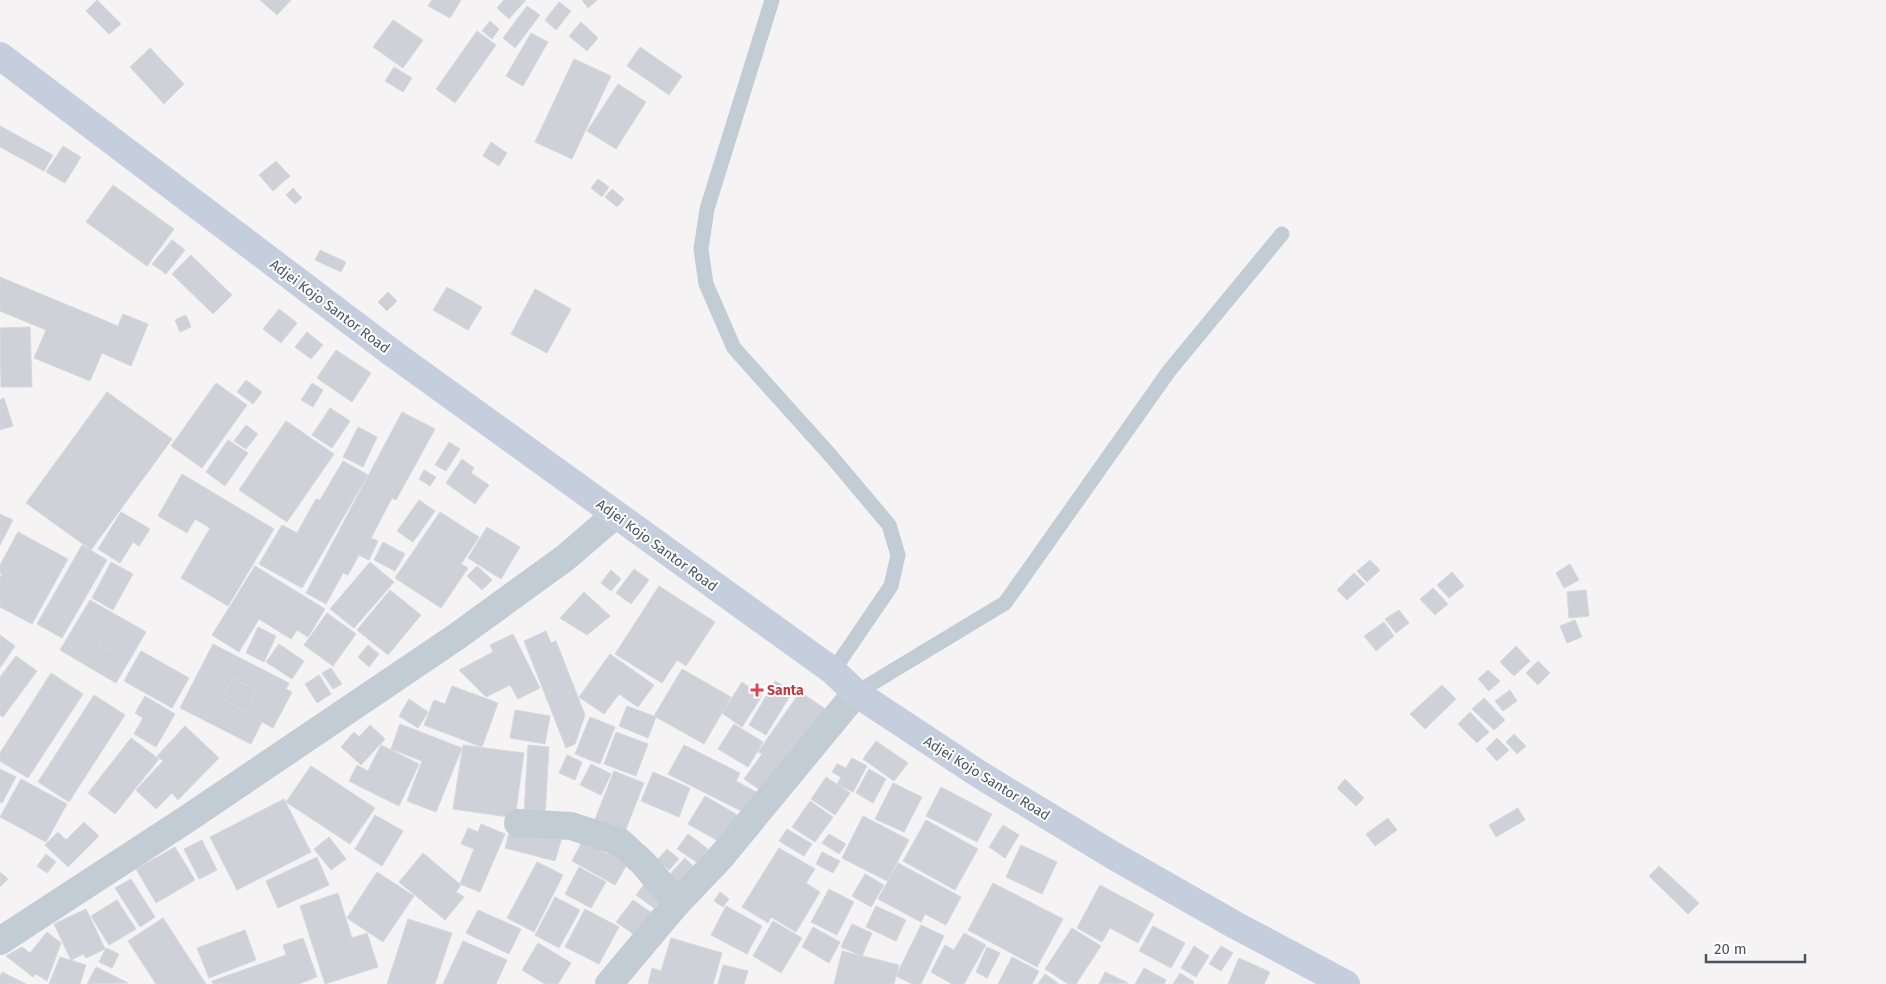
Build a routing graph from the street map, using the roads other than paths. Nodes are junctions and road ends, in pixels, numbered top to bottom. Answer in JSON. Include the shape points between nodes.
{"nodes":[{"id":1,"x":772,"y":0,"type":"edge"},
{"id":2,"x":0,"y":56,"type":"edge"},
{"id":3,"x":1282,"y":234,"type":"dead end"},
{"id":4,"x":615,"y":515,"type":"junction"},
{"id":5,"x":833,"y":671,"type":"junction"},
{"id":6,"x":856,"y":693,"type":"junction"},
{"id":7,"x":518,"y":823,"type":"dead end"},
{"id":8,"x":678,"y":903,"type":"junction"},
{"id":9,"x":0,"y":941,"type":"edge"},
{"id":10,"x":609,"y":984,"type":"edge"},
{"id":11,"x":1346,"y":984,"type":"edge"}],
"edges":[{"from":1,"to":5,"type":"lane","via":[[707,209],[701,249],[706,284],[734,348],[889,525],[898,554],[891,586]]},
{"from":2,"to":4,"type":"street","name":"Adjei Kojo Santor Road","via":[[395,355]]},
{"from":3,"to":6,"type":"lane","via":[[1169,371],[1005,603]]},
{"from":4,"to":5,"type":"street","name":"Adjei Kojo Santor Road"},
{"from":4,"to":9,"type":"street","via":[[565,558],[456,638]]},
{"from":5,"to":6,"type":"street","name":"Adjei Kojo Santor Road"},
{"from":6,"to":8,"type":"street","via":[[720,858]]},
{"from":6,"to":11,"type":"street","name":"Adjei Kojo Santor Road","via":[[982,776],[1106,851]]},
{"from":7,"to":8,"type":"street","via":[[570,826],[620,842]]},
{"from":8,"to":10,"type":"street"}]}
